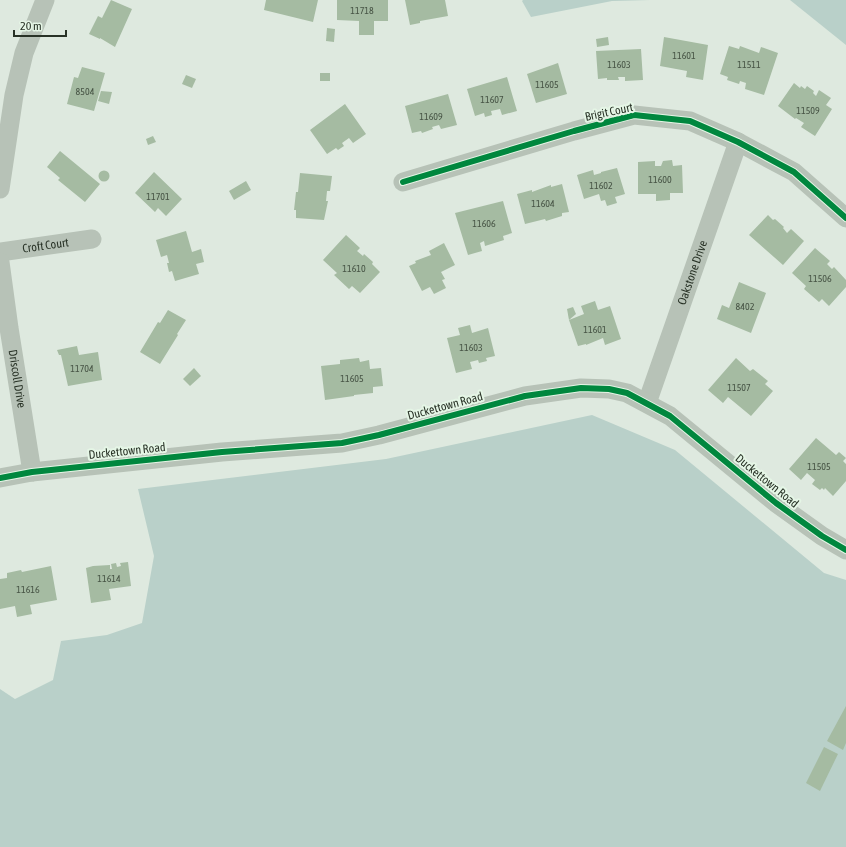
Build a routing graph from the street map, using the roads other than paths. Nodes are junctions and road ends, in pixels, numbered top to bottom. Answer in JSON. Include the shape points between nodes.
{"nodes":[{"id":1,"x":38,"y":2,"type":"edge"},
{"id":2,"x":738,"y":142,"type":"junction"},
{"id":3,"x":403,"y":182,"type":"dead end"},
{"id":4,"x":0,"y":189,"type":"edge"},
{"id":5,"x":846,"y":218,"type":"edge"},
{"id":6,"x":92,"y":239,"type":"dead end"},
{"id":7,"x":0,"y":252,"type":"edge"},
{"id":8,"x":0,"y":262,"type":"edge"},
{"id":9,"x":647,"y":403,"type":"junction"},
{"id":10,"x":32,"y":472,"type":"junction"},
{"id":11,"x":0,"y":478,"type":"edge"},
{"id":12,"x":846,"y":550,"type":"edge"}],
"edges":[{"from":1,"to":4,"type":"street","via":[[14,95]]},
{"from":2,"to":3,"type":"street","name":"Brigit Court","via":[[690,122],[634,115]]},
{"from":2,"to":5,"type":"street","name":"Brigit Court","via":[[794,172]]},
{"from":2,"to":9,"type":"street","name":"Oakstone Drive"},
{"from":6,"to":7,"type":"street","name":"Croft Court"},
{"from":8,"to":10,"type":"street","name":"Driscoll Drive"},
{"from":9,"to":10,"type":"street","name":"Duckettown Road","via":[[627,393],[581,388],[525,396],[342,443],[222,452]]},
{"from":9,"to":12,"type":"street","name":"Duckettown Road","via":[[670,416],[776,503]]},
{"from":10,"to":11,"type":"street","name":"Duckettown Road"}]}
